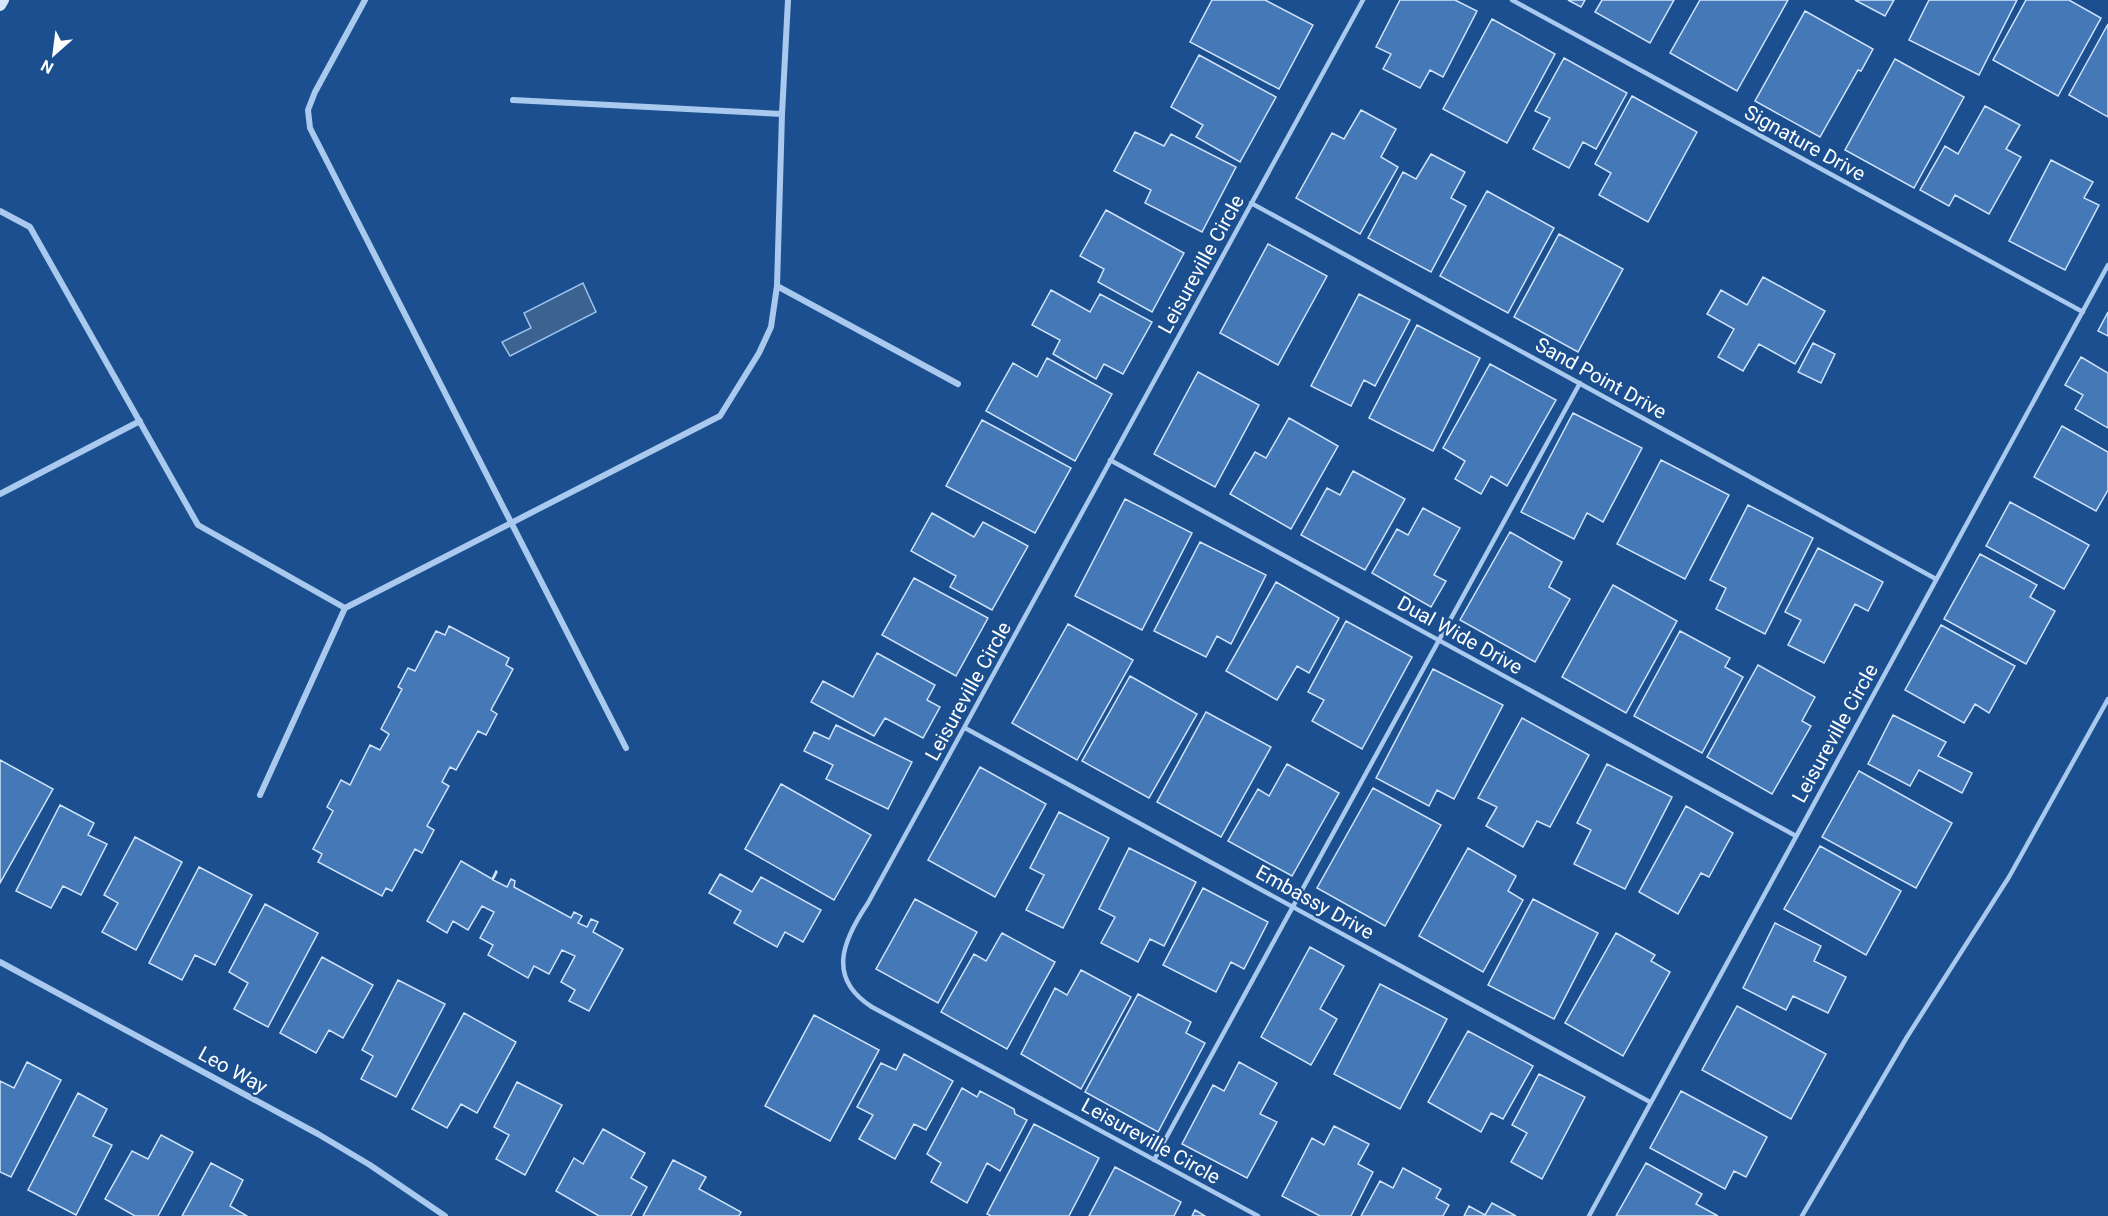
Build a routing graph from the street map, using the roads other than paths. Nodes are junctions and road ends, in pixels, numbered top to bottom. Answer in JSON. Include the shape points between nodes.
{"nodes":[{"id":1,"x":3,"y":0,"type":"edge"},
{"id":2,"x":365,"y":0,"type":"edge"},
{"id":3,"x":788,"y":0,"type":"edge"},
{"id":4,"x":1363,"y":0,"type":"edge"},
{"id":5,"x":1512,"y":0,"type":"edge"},
{"id":6,"x":0,"y":5,"type":"edge"},
{"id":7,"x":513,"y":100,"type":"dead end"},
{"id":8,"x":782,"y":114,"type":"junction"},
{"id":9,"x":1251,"y":204,"type":"junction"},
{"id":10,"x":0,"y":211,"type":"edge"},
{"id":11,"x":2108,"y":266,"type":"edge"},
{"id":12,"x":777,"y":286,"type":"junction"},
{"id":13,"x":2083,"y":312,"type":"junction"},
{"id":14,"x":1580,"y":383,"type":"junction"},
{"id":15,"x":958,"y":384,"type":"dead end"},
{"id":16,"x":140,"y":421,"type":"junction"},
{"id":17,"x":1110,"y":460,"type":"junction"},
{"id":18,"x":0,"y":494,"type":"edge"},
{"id":19,"x":511,"y":522,"type":"junction"},
{"id":20,"x":1936,"y":579,"type":"junction"},
{"id":21,"x":345,"y":608,"type":"junction"},
{"id":22,"x":1439,"y":640,"type":"junction"},
{"id":23,"x":2108,"y":699,"type":"edge"},
{"id":24,"x":965,"y":728,"type":"junction"},
{"id":25,"x":626,"y":748,"type":"dead end"},
{"id":26,"x":260,"y":795,"type":"dead end"},
{"id":27,"x":1796,"y":836,"type":"junction"},
{"id":28,"x":1293,"y":907,"type":"junction"},
{"id":29,"x":0,"y":962,"type":"edge"},
{"id":30,"x":1650,"y":1102,"type":"junction"},
{"id":31,"x":1154,"y":1160,"type":"junction"},
{"id":32,"x":445,"y":1216,"type":"edge"},
{"id":33,"x":1258,"y":1216,"type":"edge"},
{"id":34,"x":1588,"y":1216,"type":"edge"},
{"id":35,"x":1803,"y":1216,"type":"edge"}],
"edges":[{"from":1,"to":6,"type":"street"},
{"from":2,"to":19,"type":"street","via":[[315,92],[308,110],[310,128]]},
{"from":3,"to":8,"type":"street"},
{"from":4,"to":9,"type":"lane","name":"Leisureville Circle"},
{"from":5,"to":13,"type":"lane","name":"Signature Drive"},
{"from":7,"to":8,"type":"street"},
{"from":8,"to":12,"type":"street"},
{"from":9,"to":14,"type":"lane","name":"Sand Point Drive"},
{"from":9,"to":17,"type":"lane","name":"Leisureville Circle"},
{"from":10,"to":16,"type":"street","via":[[30,227]]},
{"from":11,"to":13,"type":"lane","name":"Leisureville Circle"},
{"from":12,"to":15,"type":"street"},
{"from":12,"to":19,"type":"street","via":[[771,327],[720,417]]},
{"from":13,"to":20,"type":"lane","name":"Leisureville Circle"},
{"from":14,"to":20,"type":"lane","name":"Sand Point Drive"},
{"from":14,"to":22,"type":"lane"},
{"from":16,"to":18,"type":"street"},
{"from":16,"to":21,"type":"street","via":[[198,525]]},
{"from":17,"to":22,"type":"lane","name":"Dual Wide Drive"},
{"from":17,"to":24,"type":"lane","name":"Leisureville Circle"},
{"from":19,"to":21,"type":"street"},
{"from":19,"to":25,"type":"street"},
{"from":20,"to":27,"type":"lane","name":"Leisureville Circle"},
{"from":21,"to":26,"type":"street"},
{"from":22,"to":27,"type":"lane","name":"Dual Wide Drive"},
{"from":22,"to":28,"type":"lane"},
{"from":23,"to":35,"type":"lane","via":[[2009,877],[1907,1036]]},
{"from":24,"to":28,"type":"lane","name":"Embassy Drive"},
{"from":24,"to":31,"type":"lane","name":"Leisureville Circle","via":[[845,942],[844,973],[851,990],[872,1007]]},
{"from":27,"to":30,"type":"lane","name":"Leisureville Circle"},
{"from":28,"to":30,"type":"lane","name":"Embassy Drive"},
{"from":28,"to":31,"type":"lane"},
{"from":29,"to":32,"type":"street","name":"Leo Way","via":[[318,1134]]},
{"from":30,"to":34,"type":"lane","name":"Leisureville Circle"},
{"from":31,"to":33,"type":"lane","name":"Leisureville Circle"}]}
